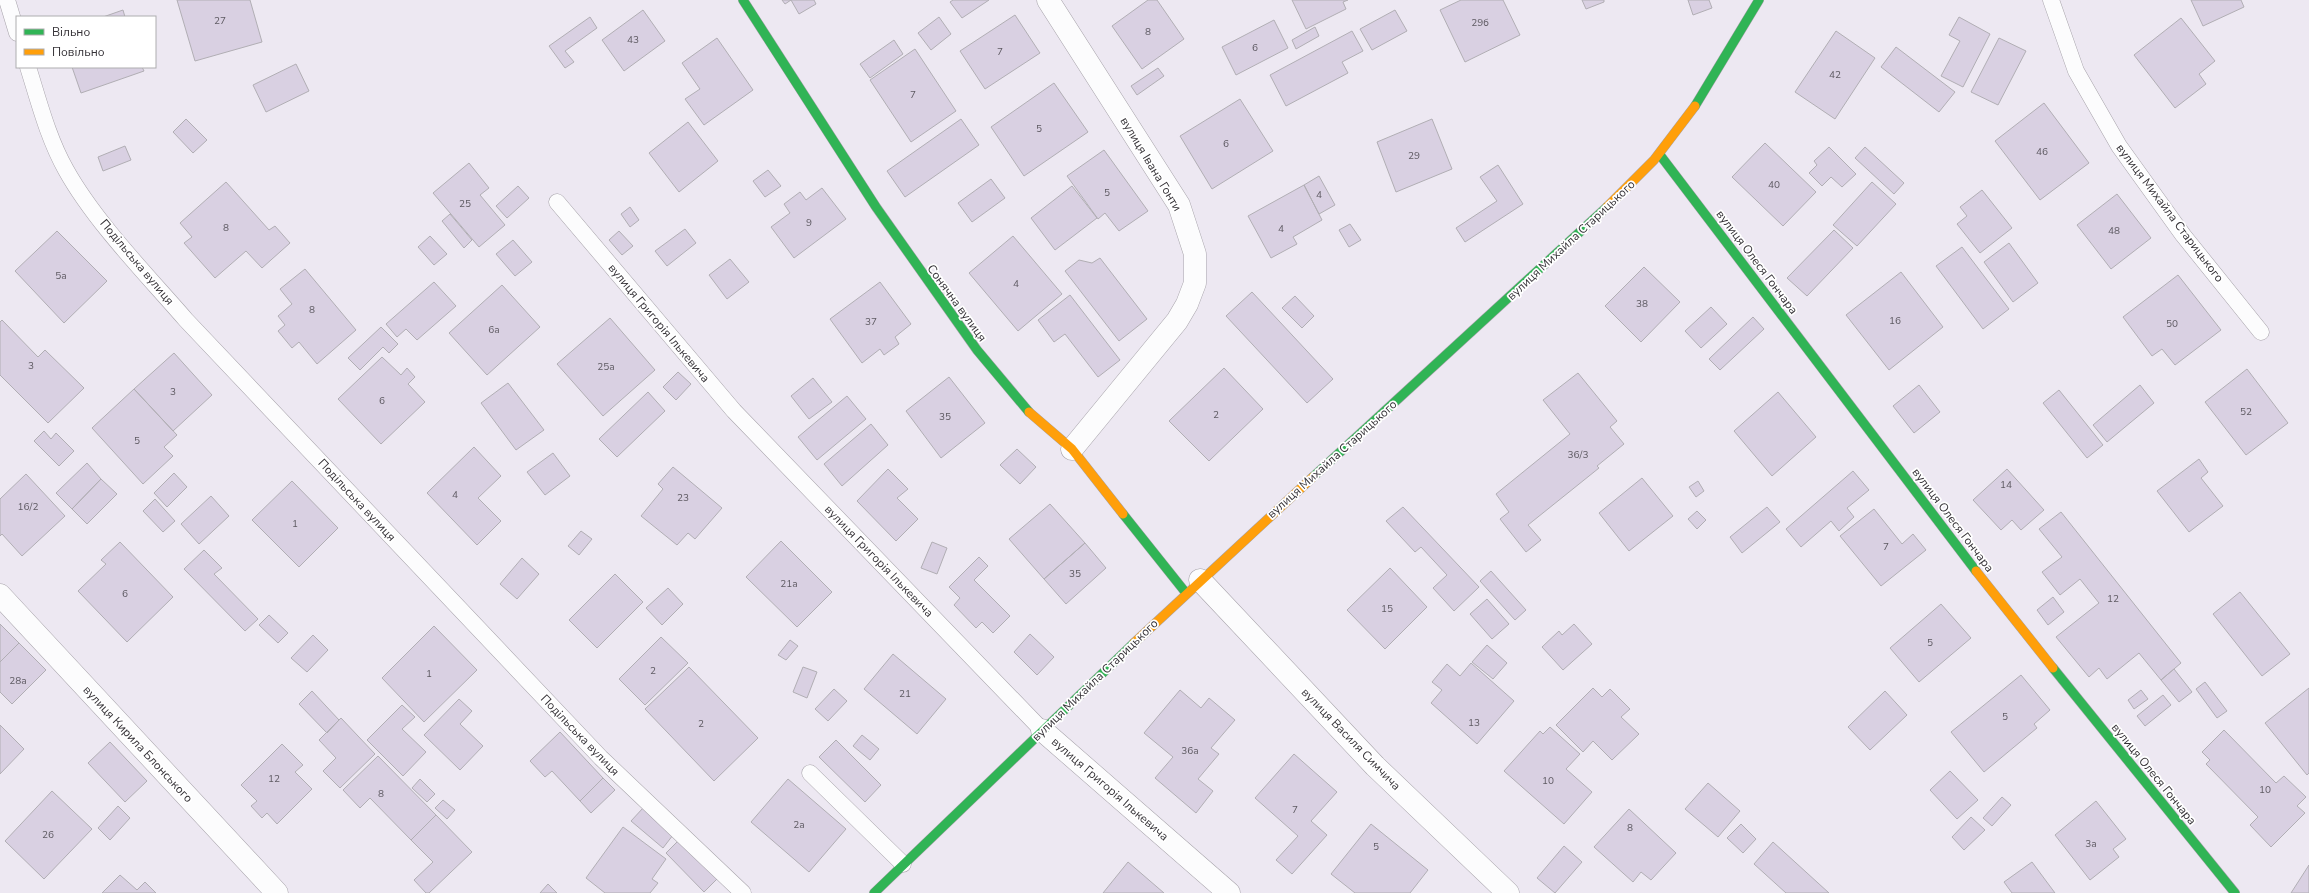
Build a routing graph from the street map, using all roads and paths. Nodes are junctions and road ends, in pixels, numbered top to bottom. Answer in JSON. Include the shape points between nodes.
{"nodes":[{"id":1,"x":7,"y":0,"type":"edge"},
{"id":2,"x":743,"y":0,"type":"edge"},
{"id":3,"x":1048,"y":0,"type":"edge"},
{"id":4,"x":1759,"y":0,"type":"edge"},
{"id":5,"x":2051,"y":0,"type":"edge"},
{"id":6,"x":16,"y":30,"type":"edge"},
{"id":7,"x":28,"y":68,"type":"edge"},
{"id":8,"x":1660,"y":155,"type":"junction"},
{"id":9,"x":557,"y":202,"type":"dead end"},
{"id":10,"x":2261,"y":332,"type":"dead end"},
{"id":11,"x":1072,"y":449,"type":"junction"},
{"id":12,"x":1193,"y":586,"type":"junction"},
{"id":13,"x":0,"y":595,"type":"edge"},
{"id":14,"x":1042,"y":730,"type":"junction"},
{"id":15,"x":810,"y":773,"type":"dead end"},
{"id":16,"x":903,"y":864,"type":"junction"},
{"id":17,"x":277,"y":893,"type":"edge"},
{"id":18,"x":743,"y":893,"type":"edge"},
{"id":19,"x":874,"y":893,"type":"edge"},
{"id":20,"x":1229,"y":893,"type":"edge"},
{"id":21,"x":1508,"y":893,"type":"edge"},
{"id":22,"x":2235,"y":893,"type":"edge"}],
"edges":[{"from":1,"to":6,"type":"lane"},
{"from":2,"to":11,"type":"street","name":"Сонячна вулиця","via":[[876,206],[967,337],[1026,410]]},
{"from":3,"to":11,"type":"street","name":"вулиця Івана Гонти","via":[[1179,205],[1195,254],[1195,283],[1177,321]]},
{"from":4,"to":8,"type":"street","name":"вулиця Михайла Старицького","via":[[1730,52]]},
{"from":5,"to":10,"type":"lane","name":"вулиця Михайла Старицького","via":[[2076,71],[2119,146],[2183,235]]},
{"from":7,"to":18,"type":"lane","name":"Подільська вулиця","via":[[51,138],[66,169],[91,207],[153,283],[601,758]]},
{"from":8,"to":12,"type":"street","name":"вулиця Михайла Старицького","via":[[1620,196]]},
{"from":8,"to":22,"type":"street","name":"вулиця Олеся Гончара","via":[[1986,583]]},
{"from":9,"to":14,"type":"lane","name":"вулиця Григорія Ількевича","via":[[734,411]]},
{"from":11,"to":12,"type":"street","name":"Сонячна вулиця"},
{"from":12,"to":14,"type":"street","name":"вулиця Михайла Старицького"},
{"from":12,"to":21,"type":"street","name":"вулиця Василя Симчича"},
{"from":13,"to":17,"type":"street","name":"вулиця Кирила Блонського"},
{"from":14,"to":16,"type":"street","name":"вулиця Михайла Старицького"},
{"from":14,"to":20,"type":"street","name":"вулиця Григорія Ількевича"},
{"from":15,"to":16,"type":"lane"},
{"from":16,"to":19,"type":"street","name":"вулиця Михайла Старицького"}]}
